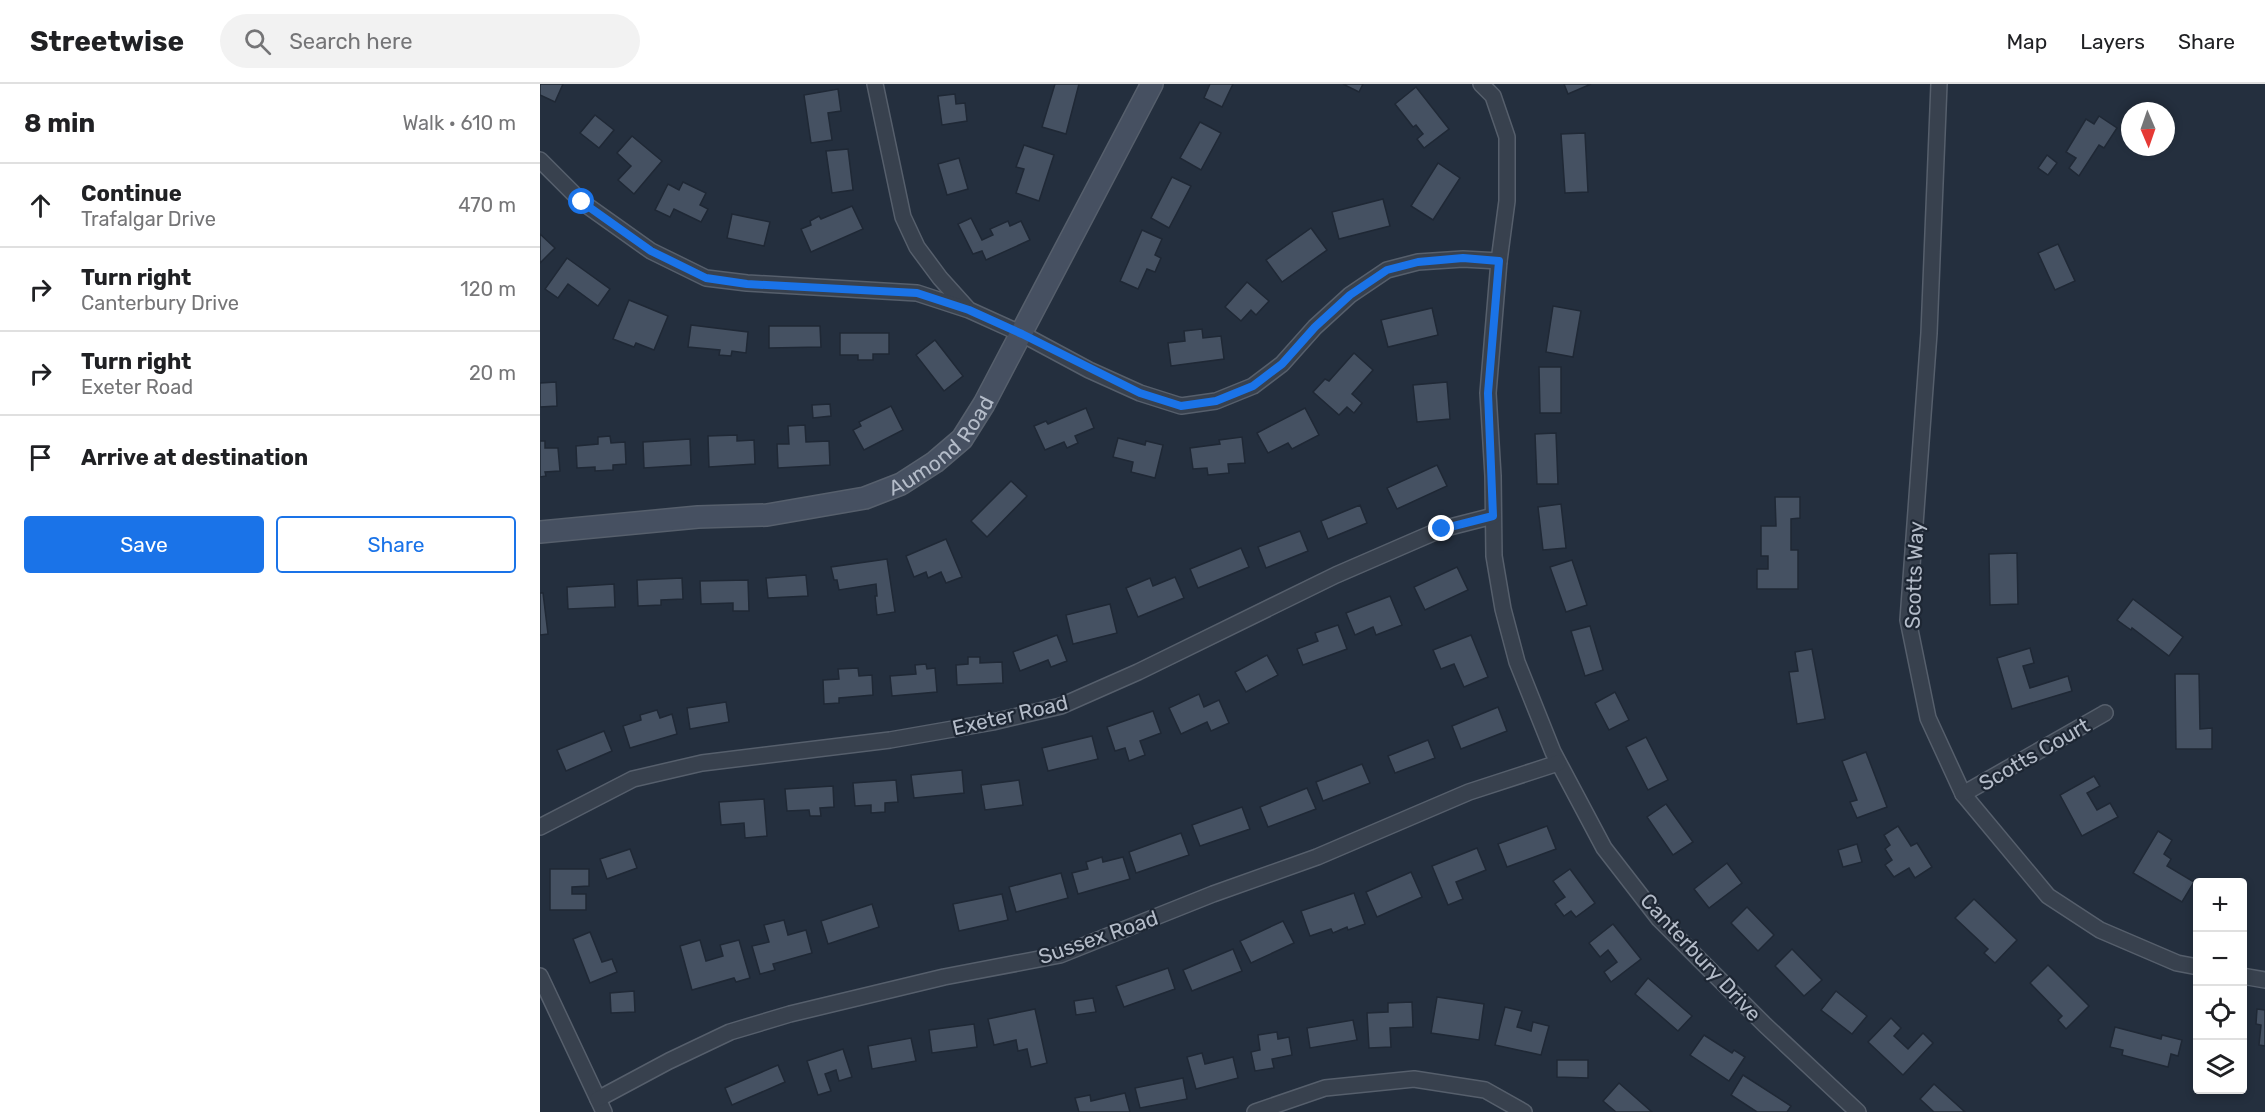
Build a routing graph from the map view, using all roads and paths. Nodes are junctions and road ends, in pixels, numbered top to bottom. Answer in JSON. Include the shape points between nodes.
{"nodes":[{"id":1,"x":875,"y":84,"type":"edge"},
{"id":2,"x":1152,"y":84,"type":"edge"},
{"id":3,"x":1481,"y":84,"type":"edge"},
{"id":4,"x":1939,"y":84,"type":"edge"},
{"id":5,"x":540,"y":160,"type":"edge"},
{"id":6,"x":1499,"y":261,"type":"junction"},
{"id":7,"x":969,"y":310,"type":"junction"},
{"id":8,"x":1022,"y":334,"type":"junction"},
{"id":9,"x":1493,"y":516,"type":"junction"},
{"id":10,"x":540,"y":532,"type":"edge"},
{"id":11,"x":2105,"y":713,"type":"dead end"},
{"id":12,"x":1558,"y":763,"type":"junction"},
{"id":13,"x":1964,"y":794,"type":"junction"},
{"id":14,"x":540,"y":827,"type":"edge"},
{"id":15,"x":2193,"y":966,"type":"edge"},
{"id":16,"x":540,"y":976,"type":"edge"},
{"id":17,"x":2247,"y":977,"type":"edge"},
{"id":18,"x":2265,"y":980,"type":"edge"},
{"id":19,"x":601,"y":1106,"type":"edge"},
{"id":20,"x":1255,"y":1112,"type":"edge"},
{"id":21,"x":1524,"y":1112,"type":"edge"},
{"id":22,"x":1858,"y":1112,"type":"edge"}],
"edges":[{"from":1,"to":7,"type":"street","via":[[903,217],[917,247]]},
{"from":2,"to":8,"type":"street","name":"Aumond Road"},
{"from":3,"to":6,"type":"street","name":"Canterbury Drive","via":[[1493,96],[1507,137],[1507,201]]},
{"from":4,"to":13,"type":"street","name":"Scotts Way","via":[[1929,333],[1908,620],[1928,718]]},
{"from":5,"to":7,"type":"street","via":[[582,202],[651,251],[706,278],[747,284],[917,293]]},
{"from":6,"to":8,"type":"street","via":[[1463,258],[1418,262],[1387,270],[1350,295],[1282,364],[1253,386],[1216,401],[1181,406],[1140,393]]},
{"from":6,"to":9,"type":"street","name":"Canterbury Drive","via":[[1488,393]]},
{"from":7,"to":8,"type":"street"},
{"from":8,"to":10,"type":"street","name":"Aumond Road","via":[[962,439],[901,484],[865,498],[767,515],[698,517]]},
{"from":9,"to":12,"type":"street","name":"Canterbury Drive","via":[[1494,556],[1514,651]]},
{"from":9,"to":14,"type":"street","name":"Exeter Road","via":[[1442,529],[1336,575],[1061,706],[890,740],[690,766],[633,779]]},
{"from":11,"to":13,"type":"street","name":"Scotts Court"},
{"from":12,"to":19,"type":"street","name":"Sussex Road","via":[[1469,792],[1317,857],[1060,955],[944,977],[730,1032],[669,1061]]},
{"from":12,"to":22,"type":"street","name":"Canterbury Drive","via":[[1604,848],[1659,919]]},
{"from":13,"to":15,"type":"street","name":"Scotts Way","via":[[2048,896],[2100,930]]},
{"from":16,"to":19,"type":"street"},
{"from":17,"to":18,"type":"street"},
{"from":20,"to":21,"type":"street","via":[[1325,1088],[1414,1079],[1485,1090]]}]}
